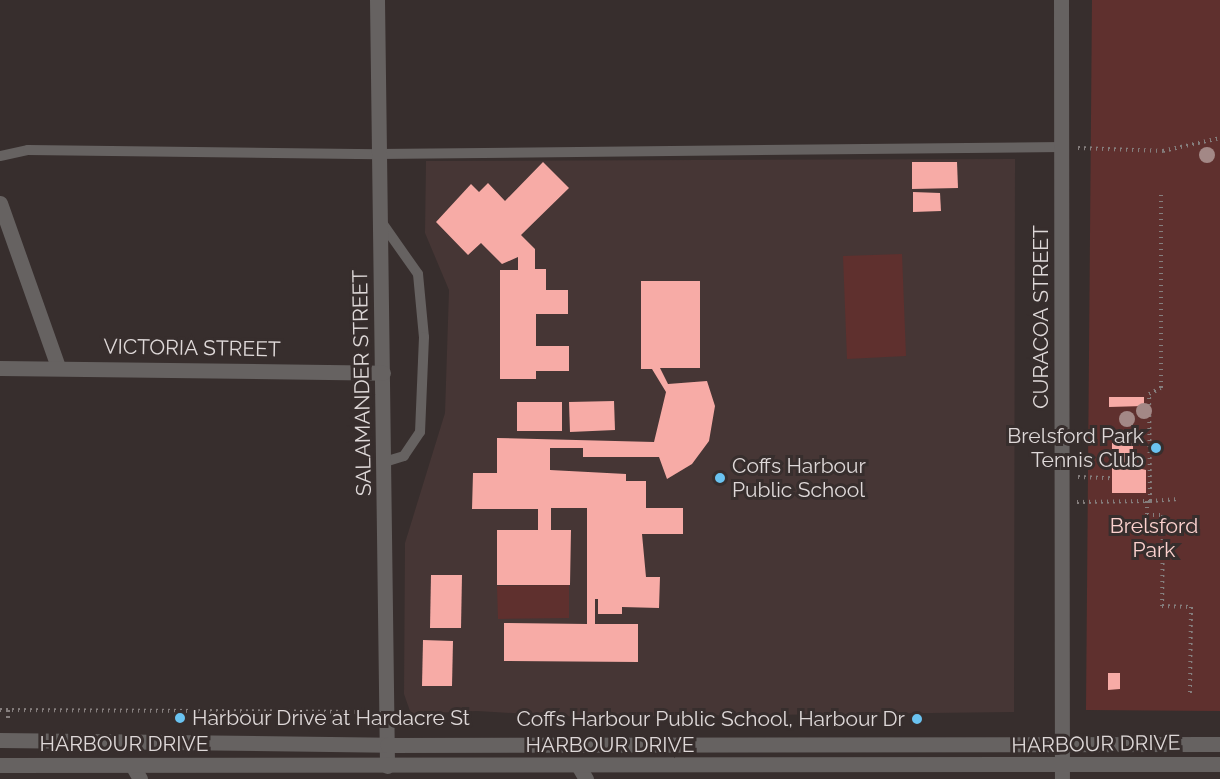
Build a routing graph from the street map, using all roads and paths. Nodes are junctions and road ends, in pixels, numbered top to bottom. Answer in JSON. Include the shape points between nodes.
{"nodes":[{"id":1,"x":377,"y":0,"type":"edge"},
{"id":2,"x":1061,"y":0,"type":"edge"},
{"id":3,"x":1220,"y":138,"type":"edge"},
{"id":4,"x":1063,"y":147,"type":"junction"},
{"id":5,"x":378,"y":154,"type":"junction"},
{"id":6,"x":0,"y":156,"type":"edge"},
{"id":7,"x":1161,"y":191,"type":"dead end"},
{"id":8,"x":0,"y":203,"type":"edge"},
{"id":9,"x":380,"y":220,"type":"junction"},
{"id":10,"x":58,"y":367,"type":"junction"},
{"id":11,"x":0,"y":368,"type":"edge"},
{"id":12,"x":383,"y":373,"type":"junction"},
{"id":13,"x":384,"y":462,"type":"junction"},
{"id":14,"x":1062,"y":477,"type":"junction"},
{"id":15,"x":1112,"y":478,"type":"dead end"},
{"id":16,"x":1179,"y":499,"type":"dead end"},
{"id":17,"x":1148,"y":501,"type":"junction"},
{"id":18,"x":1061,"y":502,"type":"junction"},
{"id":19,"x":1190,"y":695,"type":"dead end"},
{"id":20,"x":0,"y":710,"type":"edge"},
{"id":21,"x":8,"y":710,"type":"junction"},
{"id":22,"x":386,"y":712,"type":"junction"},
{"id":23,"x":8,"y":722,"type":"dead end"},
{"id":24,"x":0,"y":740,"type":"edge"},
{"id":25,"x":1061,"y":743,"type":"junction"},
{"id":26,"x":1220,"y":744,"type":"edge"},
{"id":27,"x":387,"y":746,"type":"junction"},
{"id":28,"x":1220,"y":764,"type":"edge"},
{"id":29,"x":0,"y":765,"type":"edge"},
{"id":30,"x":132,"y":765,"type":"junction"},
{"id":31,"x":387,"y":766,"type":"junction"},
{"id":32,"x":1062,"y":772,"type":"edge"},
{"id":33,"x":583,"y":773,"type":"edge"},
{"id":34,"x":140,"y":779,"type":"edge"}],
"edges":[{"from":1,"to":5,"type":"street","name":"SALAMANDER STREET"},
{"from":2,"to":4,"type":"street","name":"CURACOA STREET"},
{"from":3,"to":4,"type":"path","via":[[1163,151]]},
{"from":4,"to":5,"type":"lane"},
{"from":4,"to":14,"type":"street","name":"CURACOA STREET"},
{"from":5,"to":6,"type":"lane","via":[[28,150]]},
{"from":5,"to":9,"type":"street","name":"SALAMANDER STREET"},
{"from":7,"to":17,"type":"path","via":[[1161,388],[1149,394]]},
{"from":8,"to":10,"type":"street"},
{"from":9,"to":12,"type":"street","name":"SALAMANDER STREET"},
{"from":9,"to":13,"type":"lane","via":[[418,274],[424,337],[420,432],[404,456]]},
{"from":10,"to":11,"type":"street","name":"VICTORIA STREET"},
{"from":10,"to":12,"type":"street","name":"VICTORIA STREET"},
{"from":12,"to":13,"type":"street","name":"SALAMANDER STREET"},
{"from":13,"to":22,"type":"street","name":"SALAMANDER STREET"},
{"from":14,"to":15,"type":"path"},
{"from":14,"to":18,"type":"street","name":"CURACOA STREET"},
{"from":16,"to":17,"type":"path"},
{"from":17,"to":18,"type":"path"},
{"from":17,"to":19,"type":"path","via":[[1147,515],[1163,515],[1162,606],[1191,607]]},
{"from":18,"to":25,"type":"street","name":"CURACOA STREET"},
{"from":20,"to":21,"type":"path"},
{"from":21,"to":22,"type":"path"},
{"from":21,"to":23,"type":"path"},
{"from":22,"to":27,"type":"street","name":"SALAMANDER STREET"},
{"from":24,"to":27,"type":"street","name":"HARBOUR DRIVE"},
{"from":25,"to":26,"type":"street","name":"HARBOUR DRIVE"},
{"from":25,"to":27,"type":"street","name":"HARBOUR DRIVE"},
{"from":25,"to":32,"type":"street","name":"CURACOA STREET"},
{"from":27,"to":31,"type":"street","name":"SALAMANDER STREET"},
{"from":28,"to":32,"type":"street","name":"HARBOUR DRIVE"},
{"from":29,"to":30,"type":"street","name":"HARBOUR DRIVE"},
{"from":30,"to":31,"type":"street","name":"HARBOUR DRIVE"},
{"from":30,"to":34,"type":"street"},
{"from":31,"to":33,"type":"street","name":"HARBOUR DRIVE"},
{"from":32,"to":33,"type":"street","name":"HARBOUR DRIVE"}]}
